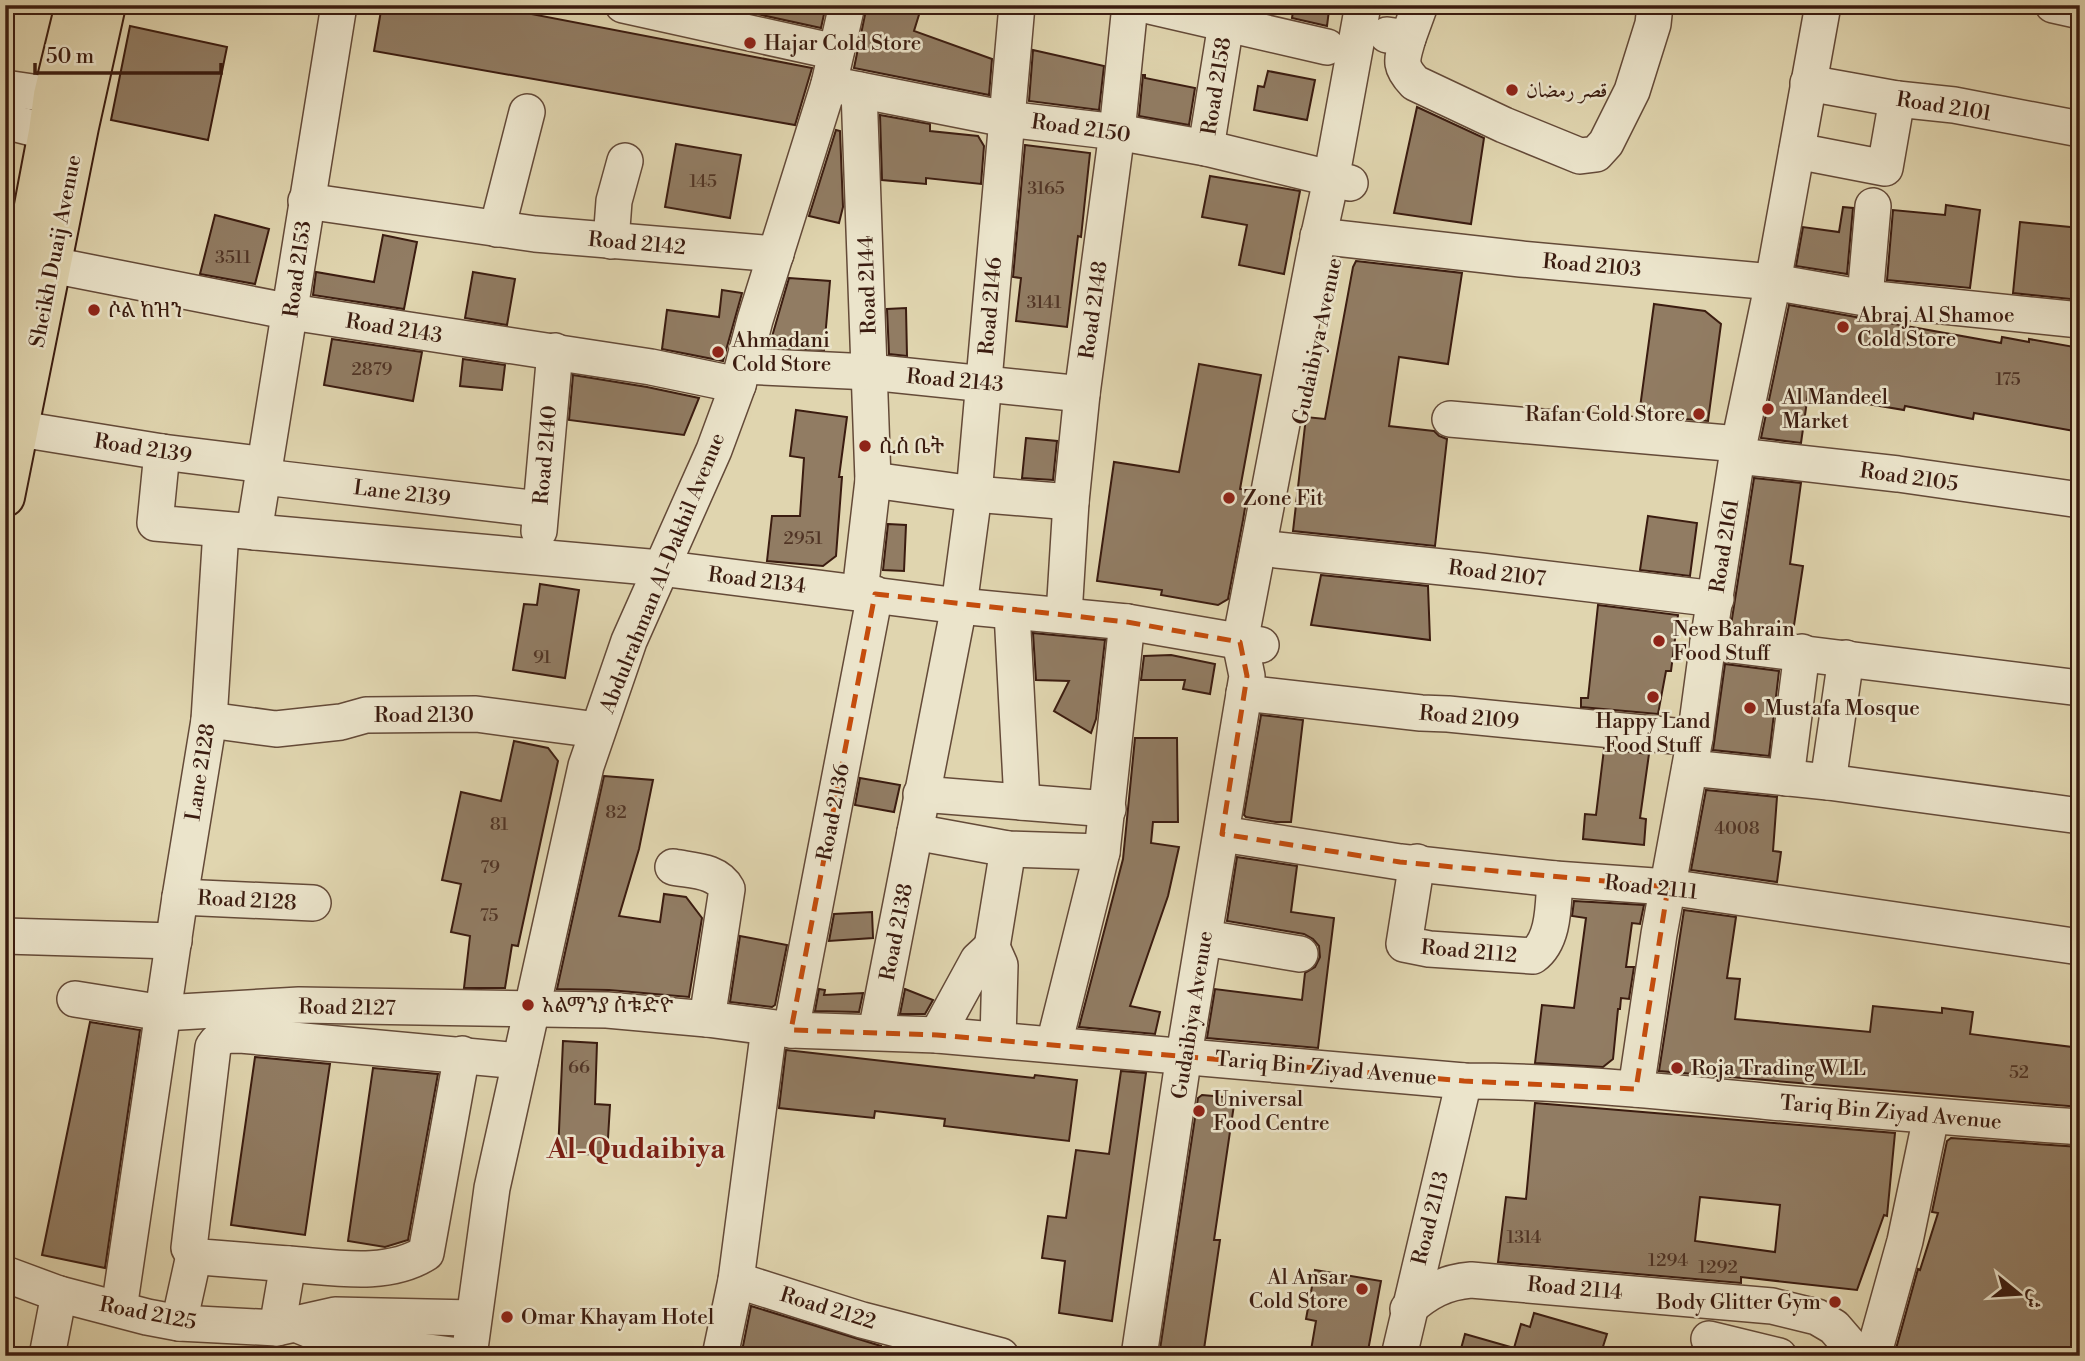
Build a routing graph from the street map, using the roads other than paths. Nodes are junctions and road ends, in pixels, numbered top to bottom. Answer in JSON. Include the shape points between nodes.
{"nodes":[{"id":1,"x":75,"y":5,"type":"edge"},
{"id":2,"x":106,"y":5,"type":"edge"},
{"id":3,"x":339,"y":5,"type":"edge"},
{"id":4,"x":623,"y":5,"type":"edge"},
{"id":5,"x":847,"y":5,"type":"edge"},
{"id":6,"x":1017,"y":5,"type":"edge"},
{"id":7,"x":1130,"y":5,"type":"edge"},
{"id":8,"x":1146,"y":5,"type":"edge"},
{"id":9,"x":1420,"y":5,"type":"edge"},
{"id":10,"x":1655,"y":5,"type":"edge"},
{"id":11,"x":1823,"y":5,"type":"edge"},
{"id":12,"x":2053,"y":5,"type":"edge"},
{"id":13,"x":2080,"y":11,"type":"edge"},
{"id":14,"x":1227,"y":14,"type":"edge"},
{"id":15,"x":1379,"y":23,"type":"edge"},
{"id":16,"x":1327,"y":47,"type":"dead end"},
{"id":17,"x":841,"y":76,"type":"junction"},
{"id":18,"x":1808,"y":83,"type":"junction"},
{"id":19,"x":5,"y":88,"type":"edge"},
{"id":20,"x":1898,"y":99,"type":"junction"},
{"id":21,"x":527,"y":112,"type":"dead end"},
{"id":22,"x":68,"y":115,"type":"junction"},
{"id":23,"x":1006,"y":119,"type":"junction"},
{"id":24,"x":5,"y":121,"type":"edge"},
{"id":25,"x":2080,"y":129,"type":"edge"},
{"id":26,"x":1117,"y":132,"type":"junction"},
{"id":27,"x":1206,"y":148,"type":"junction"},
{"id":28,"x":1797,"y":151,"type":"junction"},
{"id":29,"x":625,"y":161,"type":"dead end"},
{"id":30,"x":1341,"y":181,"type":"junction"},
{"id":31,"x":306,"y":201,"type":"junction"},
{"id":32,"x":1873,"y":206,"type":"dead end"},
{"id":33,"x":498,"y":229,"type":"junction"},
{"id":34,"x":1329,"y":238,"type":"junction"},
{"id":35,"x":611,"y":242,"type":"junction"},
{"id":36,"x":776,"y":254,"type":"junction"},
{"id":37,"x":52,"y":265,"type":"junction"},
{"id":38,"x":1773,"y":282,"type":"junction"},
{"id":39,"x":1865,"y":298,"type":"junction"},
{"id":40,"x":292,"y":312,"type":"junction"},
{"id":41,"x":2080,"y":320,"type":"edge"},
{"id":42,"x":555,"y":351,"type":"junction"},
{"id":43,"x":5,"y":359,"type":"edge"},
{"id":44,"x":870,"y":372,"type":"junction"},
{"id":45,"x":741,"y":375,"type":"junction"},
{"id":46,"x":983,"y":382,"type":"junction"},
{"id":47,"x":1082,"y":394,"type":"junction"},
{"id":48,"x":1450,"y":419,"type":"dead end"},
{"id":49,"x":20,"y":429,"type":"junction"},
{"id":50,"x":1738,"y":450,"type":"junction"},
{"id":51,"x":162,"y":452,"type":"junction"},
{"id":52,"x":265,"y":471,"type":"junction"},
{"id":53,"x":873,"y":480,"type":"junction"},
{"id":54,"x":974,"y":494,"type":"junction"},
{"id":55,"x":5,"y":497,"type":"edge"},
{"id":56,"x":2080,"y":500,"type":"edge"},
{"id":57,"x":1071,"y":502,"type":"junction"},
{"id":58,"x":540,"y":509,"type":"junction"},
{"id":59,"x":238,"y":531,"type":"junction"},
{"id":60,"x":1277,"y":550,"type":"junction"},
{"id":61,"x":538,"y":559,"type":"junction"},
{"id":62,"x":660,"y":568,"type":"junction"},
{"id":63,"x":868,"y":593,"type":"junction"},
{"id":64,"x":1716,"y":599,"type":"junction"},
{"id":65,"x":959,"y":606,"type":"junction"},
{"id":66,"x":1012,"y":612,"type":"junction"},
{"id":67,"x":1064,"y":615,"type":"junction"},
{"id":68,"x":1127,"y":622,"type":"junction"},
{"id":69,"x":1707,"y":642,"type":"junction"},
{"id":70,"x":1802,"y":652,"type":"junction"},
{"id":71,"x":1846,"y":658,"type":"junction"},
{"id":72,"x":1248,"y":664,"type":"junction"},
{"id":73,"x":2080,"y":688,"type":"edge"},
{"id":74,"x":209,"y":720,"type":"junction"},
{"id":75,"x":597,"y":730,"type":"junction"},
{"id":76,"x":1692,"y":753,"type":"junction"},
{"id":77,"x":1786,"y":778,"type":"junction"},
{"id":78,"x":1828,"y":782,"type":"junction"},
{"id":79,"x":921,"y":794,"type":"junction"},
{"id":80,"x":1022,"y":802,"type":"junction"},
{"id":81,"x":1108,"y":808,"type":"junction"},
{"id":82,"x":2080,"y":816,"type":"edge"},
{"id":83,"x":915,"y":832,"type":"junction"},
{"id":84,"x":1222,"y":834,"type":"junction"},
{"id":85,"x":1008,"y":849,"type":"junction"},
{"id":86,"x":1102,"y":852,"type":"junction"},
{"id":87,"x":1417,"y":862,"type":"junction"},
{"id":88,"x":673,"y":867,"type":"dead end"},
{"id":89,"x":1555,"y":879,"type":"junction"},
{"id":90,"x":1668,"y":887,"type":"junction"},
{"id":91,"x":180,"y":897,"type":"junction"},
{"id":92,"x":313,"y":903,"type":"dead end"},
{"id":93,"x":5,"y":936,"type":"edge"},
{"id":94,"x":1205,"y":938,"type":"junction"},
{"id":95,"x":174,"y":941,"type":"junction"},
{"id":96,"x":992,"y":947,"type":"junction"},
{"id":97,"x":2080,"y":947,"type":"edge"},
{"id":98,"x":1300,"y":954,"type":"dead end"},
{"id":99,"x":75,"y":999,"type":"dead end"},
{"id":100,"x":531,"y":1010,"type":"junction"},
{"id":101,"x":163,"y":1013,"type":"junction"},
{"id":102,"x":707,"y":1018,"type":"junction"},
{"id":103,"x":780,"y":1029,"type":"junction"},
{"id":104,"x":876,"y":1031,"type":"junction"},
{"id":105,"x":937,"y":1034,"type":"junction"},
{"id":106,"x":998,"y":1040,"type":"junction"},
{"id":107,"x":1054,"y":1044,"type":"junction"},
{"id":108,"x":462,"y":1054,"type":"junction"},
{"id":109,"x":1184,"y":1055,"type":"junction"},
{"id":110,"x":520,"y":1061,"type":"junction"},
{"id":111,"x":1464,"y":1082,"type":"junction"},
{"id":112,"x":1636,"y":1089,"type":"junction"},
{"id":113,"x":1931,"y":1117,"type":"junction"},
{"id":114,"x":2080,"y":1126,"type":"edge"},
{"id":115,"x":194,"y":1255,"type":"junction"},
{"id":116,"x":288,"y":1264,"type":"junction"},
{"id":117,"x":5,"y":1274,"type":"edge"},
{"id":118,"x":737,"y":1280,"type":"junction"},
{"id":119,"x":59,"y":1294,"type":"junction"},
{"id":120,"x":119,"y":1309,"type":"junction"},
{"id":121,"x":1408,"y":1309,"type":"junction"},
{"id":122,"x":473,"y":1318,"type":"junction"},
{"id":123,"x":179,"y":1323,"type":"junction"},
{"id":124,"x":285,"y":1326,"type":"junction"},
{"id":125,"x":1709,"y":1339,"type":"dead end"},
{"id":126,"x":331,"y":1347,"type":"edge"},
{"id":127,"x":988,"y":1354,"type":"edge"},
{"id":128,"x":47,"y":1356,"type":"edge"},
{"id":129,"x":458,"y":1356,"type":"edge"},
{"id":130,"x":469,"y":1356,"type":"edge"},
{"id":131,"x":720,"y":1356,"type":"edge"},
{"id":132,"x":1139,"y":1356,"type":"edge"},
{"id":133,"x":1399,"y":1356,"type":"edge"},
{"id":134,"x":1779,"y":1356,"type":"edge"},
{"id":135,"x":1859,"y":1356,"type":"edge"},
{"id":136,"x":1873,"y":1356,"type":"edge"}],
"edges":[{"from":1,"to":22,"type":"main road","name":"Sheikh Duaij Avenue"},
{"from":2,"to":22,"type":"main road","name":"Sheikh Duaij Avenue"},
{"from":3,"to":31,"type":"street","name":"Road 2153"},
{"from":4,"to":17,"type":"street","name":"Road 2150"},
{"from":5,"to":17,"type":"street","name":"Abdulrahman Al-Dakhil Avenue"},
{"from":6,"to":23,"type":"street","name":"Road 2146"},
{"from":7,"to":26,"type":"street","name":"Road 2148"},
{"from":8,"to":14,"type":"street","name":"Road 2158"},
{"from":9,"to":15,"type":"street"},
{"from":10,"to":15,"type":"street","via":[[1632,91],[1606,144],[1595,154],[1580,156],[1415,83]]},
{"from":11,"to":18,"type":"street","name":"Road 2161"},
{"from":12,"to":13,"type":"street"},
{"from":14,"to":16,"type":"street","name":"Road 2158"},
{"from":14,"to":27,"type":"street","name":"Road 2158"},
{"from":15,"to":30,"type":"street","name":"Gudaibiya Avenue"},
{"from":17,"to":23,"type":"street","name":"Road 2150"},
{"from":17,"to":36,"type":"street","name":"Abdulrahman Al-Dakhil Avenue"},
{"from":17,"to":44,"type":"street","name":"Road 2144"},
{"from":18,"to":20,"type":"street","name":"Road 2101"},
{"from":18,"to":28,"type":"street","name":"Road 2161"},
{"from":19,"to":22,"type":"street"},
{"from":20,"to":25,"type":"street","name":"Road 2101","via":[[1955,104]]},
{"from":20,"to":28,"type":"street","via":[[1885,168]]},
{"from":21,"to":33,"type":"street"},
{"from":22,"to":24,"type":"street"},
{"from":22,"to":37,"type":"main road","name":"Sheikh Duaij Avenue"},
{"from":22,"to":43,"type":"main road","name":"Sheikh Duaij Avenue"},
{"from":23,"to":26,"type":"street","name":"Road 2150"},
{"from":23,"to":46,"type":"street","name":"Road 2146"},
{"from":26,"to":27,"type":"street","name":"Road 2150"},
{"from":26,"to":47,"type":"street","name":"Road 2148"},
{"from":27,"to":30,"type":"street","name":"Road 2150"},
{"from":28,"to":38,"type":"street","name":"Road 2161"},
{"from":29,"to":35,"type":"street","via":[[614,201]]},
{"from":30,"to":34,"type":"street","name":"Gudaibiya Avenue"},
{"from":31,"to":33,"type":"street","name":"Road 2142"},
{"from":31,"to":40,"type":"street","name":"Road 2153"},
{"from":32,"to":39,"type":"street"},
{"from":33,"to":35,"type":"street","name":"Road 2142"},
{"from":34,"to":38,"type":"street","name":"Road 2103"},
{"from":34,"to":60,"type":"street","name":"Gudaibiya Avenue"},
{"from":34,"to":72,"type":"street","name":"Gudaibiya Avenue"},
{"from":35,"to":36,"type":"street","name":"Road 2142"},
{"from":36,"to":45,"type":"street","name":"Abdulrahman Al-Dakhil Avenue"},
{"from":37,"to":40,"type":"street","name":"Road 2143"},
{"from":37,"to":49,"type":"main road","name":"Sheikh Duaij Avenue"},
{"from":38,"to":39,"type":"street","name":"Road 2103"},
{"from":38,"to":50,"type":"street","name":"Road 2161"},
{"from":39,"to":41,"type":"street","name":"Road 2103"},
{"from":40,"to":42,"type":"street","name":"Road 2143"},
{"from":40,"to":52,"type":"street","name":"Road 2153"},
{"from":42,"to":45,"type":"street","name":"Road 2143"},
{"from":42,"to":58,"type":"street","name":"Road 2140"},
{"from":44,"to":45,"type":"street","name":"Road 2143"},
{"from":44,"to":46,"type":"street","name":"Road 2143"},
{"from":44,"to":53,"type":"street","name":"Road 2144"},
{"from":45,"to":62,"type":"street","name":"Abdulrahman Al-Dakhil Avenue","via":[[714,450]]},
{"from":46,"to":47,"type":"street","name":"Road 2143"},
{"from":46,"to":54,"type":"street","name":"Road 2146"},
{"from":47,"to":57,"type":"street","name":"Road 2148"},
{"from":48,"to":50,"type":"street","name":"Road 2105"},
{"from":49,"to":51,"type":"street","name":"Road 2139"},
{"from":49,"to":55,"type":"main road","name":"Sheikh Duaij Avenue"},
{"from":50,"to":56,"type":"street","name":"Road 2105"},
{"from":50,"to":64,"type":"street","name":"Road 2161"},
{"from":51,"to":52,"type":"street","name":"Road 2139"},
{"from":51,"to":59,"type":"street","name":"Road 2134","via":[[155,523]]},
{"from":52,"to":58,"type":"street","name":"Lane 2139"},
{"from":52,"to":59,"type":"street","name":"Road 2153"},
{"from":53,"to":54,"type":"street"},
{"from":53,"to":63,"type":"street","name":"Road 2144"},
{"from":54,"to":57,"type":"street"},
{"from":54,"to":65,"type":"street","name":"Road 2146"},
{"from":57,"to":67,"type":"street","name":"Road 2148"},
{"from":58,"to":61,"type":"street","name":"Road 2140"},
{"from":59,"to":61,"type":"street","name":"Road 2134"},
{"from":59,"to":74,"type":"street","name":"Lane 2128"},
{"from":60,"to":64,"type":"street","name":"Road 2107"},
{"from":60,"to":72,"type":"street","name":"Gudaibiya Avenue"},
{"from":61,"to":62,"type":"street","name":"Road 2134"},
{"from":62,"to":63,"type":"street","name":"Road 2134"},
{"from":62,"to":75,"type":"street","name":"Abdulrahman Al-Dakhil Avenue"},
{"from":63,"to":65,"type":"street","name":"Road 2134"},
{"from":63,"to":103,"type":"street","name":"Road 2136"},
{"from":64,"to":69,"type":"street","name":"Road 2161"},
{"from":65,"to":66,"type":"street","name":"Road 2134"},
{"from":65,"to":79,"type":"street","name":"Road 2138"},
{"from":66,"to":67,"type":"street","name":"Road 2134"},
{"from":66,"to":80,"type":"street"},
{"from":67,"to":68,"type":"street","name":"Road 2134"},
{"from":68,"to":72,"type":"street","name":"Road 2134"},
{"from":68,"to":81,"type":"street"},
{"from":69,"to":70,"type":"street"},
{"from":69,"to":76,"type":"street","name":"Road 2161"},
{"from":70,"to":71,"type":"street"},
{"from":70,"to":77,"type":"street"},
{"from":71,"to":73,"type":"street"},
{"from":71,"to":78,"type":"street"},
{"from":72,"to":76,"type":"street","name":"Road 2109","via":[[1421,713]]},
{"from":72,"to":84,"type":"street","name":"Gudaibiya Avenue"},
{"from":74,"to":75,"type":"street","name":"Road 2130","via":[[276,729],[366,715],[476,714]]},
{"from":74,"to":91,"type":"street","name":"Lane 2128"},
{"from":75,"to":100,"type":"street","name":"Abdulrahman Al-Dakhil Avenue"},
{"from":76,"to":77,"type":"street","name":"Road 2109"},
{"from":76,"to":90,"type":"street","name":"Road 2161"},
{"from":77,"to":78,"type":"street","name":"Road 2109"},
{"from":78,"to":82,"type":"street","name":"Road 2109"},
{"from":79,"to":80,"type":"street"},
{"from":79,"to":83,"type":"street","name":"Road 2138"},
{"from":80,"to":81,"type":"street"},
{"from":81,"to":86,"type":"street"},
{"from":83,"to":85,"type":"street"},
{"from":83,"to":104,"type":"street","name":"Road 2138"},
{"from":84,"to":87,"type":"street","name":"Road 2111"},
{"from":84,"to":94,"type":"street","name":"Gudaibiya Avenue"},
{"from":85,"to":86,"type":"street"},
{"from":85,"to":96,"type":"street"},
{"from":86,"to":107,"type":"street"},
{"from":87,"to":89,"type":"street","name":"Road 2111"},
{"from":87,"to":89,"type":"street","name":"Road 2112","via":[[1417,947],[1533,956],[1543,946],[1551,921]]},
{"from":88,"to":102,"type":"street","via":[[713,874],[727,889]]},
{"from":89,"to":90,"type":"street","name":"Road 2111"},
{"from":90,"to":97,"type":"street","name":"Road 2111"},
{"from":90,"to":112,"type":"street","name":"Road 2161"},
{"from":91,"to":92,"type":"street","name":"Road 2128"},
{"from":91,"to":95,"type":"street","name":"Lane 2128"},
{"from":93,"to":95,"type":"street"},
{"from":94,"to":98,"type":"street"},
{"from":94,"to":109,"type":"street","name":"Gudaibiya Avenue"},
{"from":95,"to":101,"type":"street","name":"Lane 2128"},
{"from":96,"to":105,"type":"street","via":[[978,960]]},
{"from":96,"to":106,"type":"street","via":[[1000,965]]},
{"from":99,"to":101,"type":"street","name":"Road 2127"},
{"from":100,"to":101,"type":"street","name":"Road 2127","via":[[299,1006]]},
{"from":100,"to":102,"type":"street","name":"Tariq Bin Ziyad Avenue"},
{"from":100,"to":110,"type":"street","name":"Abdulrahman Al-Dakhil Avenue"},
{"from":101,"to":120,"type":"street"},
{"from":102,"to":103,"type":"street","name":"Tariq Bin Ziyad Avenue"},
{"from":103,"to":104,"type":"street","name":"Tariq Bin Ziyad Avenue"},
{"from":103,"to":118,"type":"street"},
{"from":104,"to":105,"type":"street","name":"Tariq Bin Ziyad Avenue"},
{"from":105,"to":106,"type":"street","name":"Tariq Bin Ziyad Avenue"},
{"from":106,"to":107,"type":"street","name":"Tariq Bin Ziyad Avenue"},
{"from":107,"to":109,"type":"street","name":"Tariq Bin Ziyad Avenue"},
{"from":108,"to":110,"type":"street"},
{"from":108,"to":115,"type":"street","via":[[240,1035],[218,1038],[213,1046],[188,1248]]},
{"from":108,"to":116,"type":"street","via":[[429,1250],[406,1262],[360,1269]]},
{"from":109,"to":111,"type":"street","name":"Tariq Bin Ziyad Avenue"},
{"from":109,"to":132,"type":"street","name":"Gudaibiya Avenue"},
{"from":110,"to":122,"type":"street","name":"Abdulrahman Al-Dakhil Avenue","via":[[492,1188]]},
{"from":111,"to":112,"type":"street","name":"Tariq Bin Ziyad Avenue","via":[[1526,1081]]},
{"from":111,"to":121,"type":"street","name":"Road 2113"},
{"from":112,"to":113,"type":"street","name":"Tariq Bin Ziyad Avenue"},
{"from":113,"to":114,"type":"street","name":"Tariq Bin Ziyad Avenue"},
{"from":113,"to":136,"type":"street","via":[[1905,1241]]},
{"from":115,"to":116,"type":"street"},
{"from":115,"to":123,"type":"street"},
{"from":116,"to":124,"type":"street"},
{"from":117,"to":119,"type":"street","name":"Road 2125"},
{"from":118,"to":127,"type":"street","name":"Road 2122"},
{"from":118,"to":131,"type":"street"},
{"from":119,"to":120,"type":"street","name":"Road 2125"},
{"from":119,"to":128,"type":"street"},
{"from":120,"to":123,"type":"street","name":"Road 2125"},
{"from":121,"to":133,"type":"street","name":"Road 2113"},
{"from":121,"to":135,"type":"street","name":"Road 2114","via":[[1443,1285],[1471,1280],[1750,1304],[1817,1317],[1834,1327]]},
{"from":122,"to":124,"type":"street","name":"Road 2125","via":[[335,1315]]},
{"from":122,"to":130,"type":"street","name":"Abdulrahman Al-Dakhil Avenue"},
{"from":123,"to":124,"type":"street","name":"Road 2125"},
{"from":124,"to":126,"type":"street","name":"Road 2125"},
{"from":125,"to":134,"type":"street"},
{"from":126,"to":129,"type":"street","name":"Road 2125"}]}
